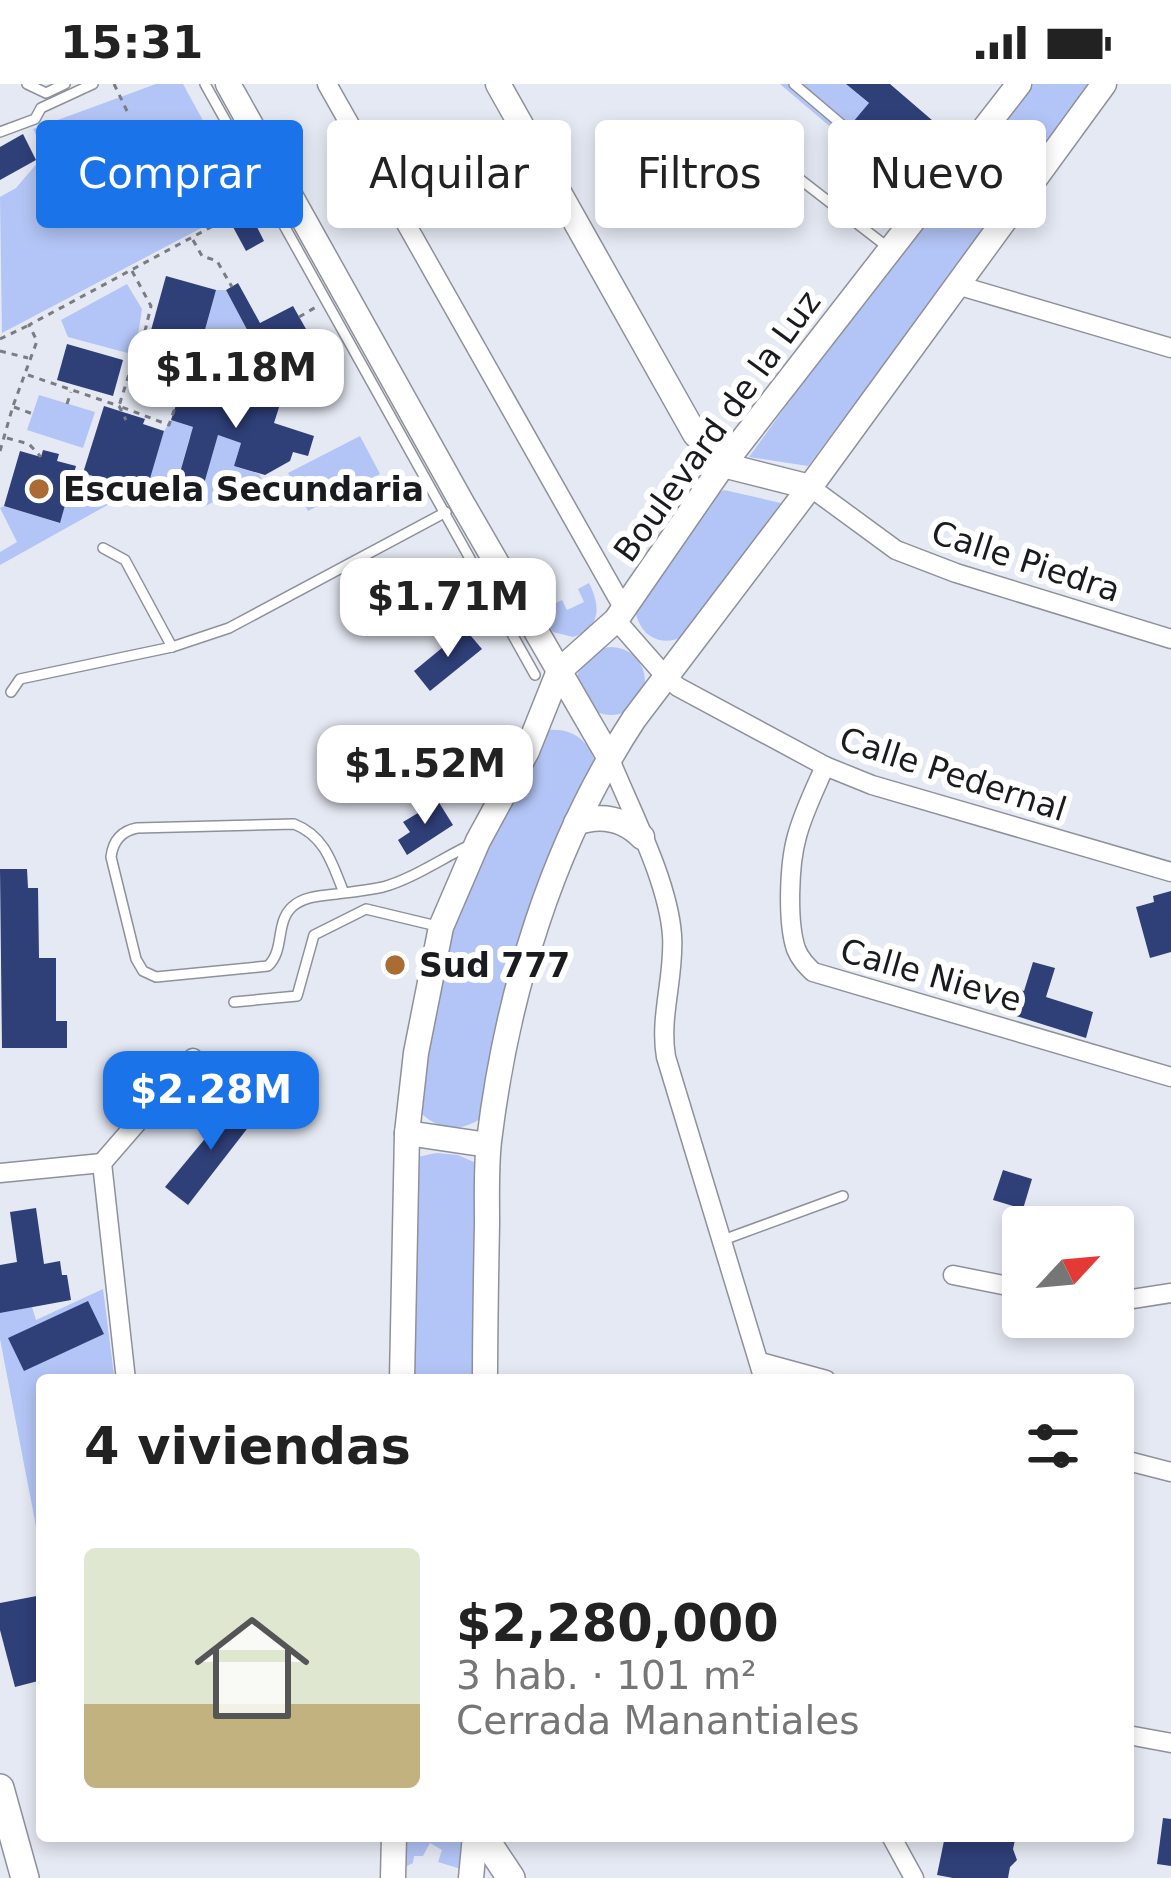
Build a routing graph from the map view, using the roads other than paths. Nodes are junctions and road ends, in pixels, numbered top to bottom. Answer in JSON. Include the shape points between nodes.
{"nodes":[{"id":1,"x":27,"y":84,"type":"edge"},
{"id":2,"x":65,"y":84,"type":"edge"},
{"id":3,"x":92,"y":84,"type":"edge"},
{"id":4,"x":206,"y":84,"type":"edge"},
{"id":5,"x":228,"y":84,"type":"edge"},
{"id":6,"x":327,"y":84,"type":"edge"},
{"id":7,"x":498,"y":84,"type":"edge"},
{"id":8,"x":794,"y":84,"type":"edge"},
{"id":9,"x":1104,"y":84,"type":"edge"},
{"id":10,"x":1007,"y":88,"type":"edge"},
{"id":11,"x":230,"y":120,"type":"edge"},
{"id":12,"x":244,"y":120,"type":"edge"},
{"id":13,"x":837,"y":120,"type":"edge"},
{"id":14,"x":0,"y":132,"type":"edge"},
{"id":15,"x":804,"y":183,"type":"edge"},
{"id":16,"x":297,"y":228,"type":"edge"},
{"id":17,"x":890,"y":250,"type":"junction"},
{"id":18,"x":957,"y":285,"type":"junction"},
{"id":19,"x":1171,"y":348,"type":"edge"},
{"id":20,"x":399,"y":409,"type":"junction"},
{"id":21,"x":723,"y":465,"type":"junction"},
{"id":22,"x":809,"y":488,"type":"junction"},
{"id":23,"x":446,"y":512,"type":"junction"},
{"id":24,"x":103,"y":548,"type":"dead end"},
{"id":25,"x":620,"y":615,"type":"junction"},
{"id":26,"x":1171,"y":639,"type":"edge"},
{"id":27,"x":172,"y":647,"type":"junction"},
{"id":28,"x":547,"y":673,"type":"junction"},
{"id":29,"x":666,"y":677,"type":"junction"},
{"id":30,"x":11,"y":692,"type":"dead end"},
{"id":31,"x":609,"y":757,"type":"junction"},
{"id":32,"x":824,"y":766,"type":"junction"},
{"id":33,"x":576,"y":824,"type":"junction"},
{"id":34,"x":642,"y":837,"type":"junction"},
{"id":35,"x":478,"y":841,"type":"junction"},
{"id":36,"x":1171,"y":872,"type":"edge"},
{"id":37,"x":344,"y":893,"type":"junction"},
{"id":38,"x":441,"y":927,"type":"junction"},
{"id":39,"x":233,"y":1001,"type":"dead end"},
{"id":40,"x":193,"y":1058,"type":"dead end"},
{"id":41,"x":1171,"y":1077,"type":"edge"},
{"id":42,"x":407,"y":1133,"type":"junction"},
{"id":43,"x":488,"y":1144,"type":"junction"},
{"id":44,"x":102,"y":1163,"type":"junction"},
{"id":45,"x":0,"y":1173,"type":"edge"},
{"id":46,"x":843,"y":1196,"type":"dead end"},
{"id":47,"x":723,"y":1240,"type":"junction"},
{"id":48,"x":953,"y":1275,"type":"dead end"},
{"id":49,"x":1002,"y":1285,"type":"edge"},
{"id":50,"x":1171,"y":1293,"type":"edge"},
{"id":51,"x":1134,"y":1299,"type":"edge"},
{"id":52,"x":762,"y":1371,"type":"edge"},
{"id":53,"x":125,"y":1374,"type":"edge"},
{"id":54,"x":402,"y":1374,"type":"edge"},
{"id":55,"x":484,"y":1374,"type":"edge"},
{"id":56,"x":1134,"y":1463,"type":"edge"},
{"id":57,"x":1171,"y":1472,"type":"edge"},
{"id":58,"x":1134,"y":1737,"type":"edge"},
{"id":59,"x":1171,"y":1743,"type":"edge"},
{"id":60,"x":3,"y":1796,"type":"edge"},
{"id":61,"x":394,"y":1842,"type":"edge"},
{"id":62,"x":478,"y":1842,"type":"edge"},
{"id":63,"x":484,"y":1842,"type":"edge"},
{"id":64,"x":894,"y":1842,"type":"edge"},
{"id":65,"x":25,"y":1878,"type":"edge"},
{"id":66,"x":46,"y":1878,"type":"edge"},
{"id":67,"x":393,"y":1878,"type":"edge"},
{"id":68,"x":471,"y":1878,"type":"edge"},
{"id":69,"x":511,"y":1878,"type":"edge"},
{"id":70,"x":914,"y":1878,"type":"edge"}],
"edges":[{"from":1,"to":2,"type":"lane","via":[[46,93]]},
{"from":3,"to":14,"type":"lane"},
{"from":4,"to":11,"type":"lane"},
{"from":5,"to":12,"type":"street"},
{"from":6,"to":25,"type":"street","name":"Calle Pedernal"},
{"from":7,"to":21,"type":"street","via":[[695,434]]},
{"from":8,"to":13,"type":"lane"},
{"from":9,"to":18,"type":"street"},
{"from":10,"to":17,"type":"street","name":"Boulevard de la Luz","via":[[921,192]]},
{"from":15,"to":17,"type":"lane"},
{"from":16,"to":20,"type":"street"},
{"from":17,"to":21,"type":"street","name":"Boulevard de la Luz"},
{"from":18,"to":19,"type":"street"},
{"from":18,"to":22,"type":"street"},
{"from":20,"to":23,"type":"lane"},
{"from":20,"to":28,"type":"street"},
{"from":21,"to":22,"type":"street"},
{"from":21,"to":25,"type":"street","name":"Boulevard de la Luz"},
{"from":22,"to":26,"type":"street","name":"Calle Piedra","via":[[896,550]]},
{"from":22,"to":29,"type":"street"},
{"from":23,"to":27,"type":"lane","via":[[242,622]]},
{"from":23,"to":28,"type":"lane"},
{"from":24,"to":27,"type":"lane","via":[[125,560]]},
{"from":25,"to":28,"type":"street","name":"Boulevard de la Luz"},
{"from":25,"to":29,"type":"street","name":"Calle Pedernal"},
{"from":27,"to":30,"type":"lane","via":[[20,679]]},
{"from":28,"to":31,"type":"street"},
{"from":28,"to":35,"type":"street","name":"Boulevard de la Luz","via":[[527,751]]},
{"from":29,"to":31,"type":"street"},
{"from":29,"to":32,"type":"street","name":"Calle Pedernal"},
{"from":31,"to":33,"type":"street"},
{"from":31,"to":34,"type":"street"},
{"from":32,"to":36,"type":"street","name":"Calle Pedernal"},
{"from":32,"to":41,"type":"street","name":"Calle Nieve","via":[[792,868],[794,942],[807,967]]},
{"from":33,"to":34,"type":"street","via":[[614,819]]},
{"from":33,"to":43,"type":"street","via":[[518,989]]},
{"from":34,"to":47,"type":"street","via":[[672,934],[666,1058]]},
{"from":35,"to":37,"type":"lane","via":[[386,886]]},
{"from":35,"to":38,"type":"street","name":"Boulevard de la Luz"},
{"from":37,"to":37,"type":"lane","via":[[323,845],[293,824],[137,829],[112,849],[136,959],[156,977],[268,966],[292,908]]},
{"from":38,"to":39,"type":"lane","via":[[366,909],[314,935],[298,996]]},
{"from":38,"to":42,"type":"street","name":"Boulevard de la Luz"},
{"from":40,"to":44,"type":"street"},
{"from":42,"to":43,"type":"street"},
{"from":42,"to":54,"type":"street","name":"Boulevard de la Luz"},
{"from":43,"to":55,"type":"street"},
{"from":44,"to":45,"type":"street"},
{"from":44,"to":53,"type":"street"},
{"from":46,"to":47,"type":"lane"},
{"from":47,"to":52,"type":"street"},
{"from":48,"to":49,"type":"street"},
{"from":50,"to":51,"type":"street"},
{"from":56,"to":57,"type":"street"},
{"from":58,"to":59,"type":"street"},
{"from":60,"to":65,"type":"main road"},
{"from":60,"to":66,"type":"main road"},
{"from":61,"to":67,"type":"street"},
{"from":62,"to":68,"type":"street"},
{"from":63,"to":69,"type":"main road"},
{"from":64,"to":70,"type":"street"}]}
